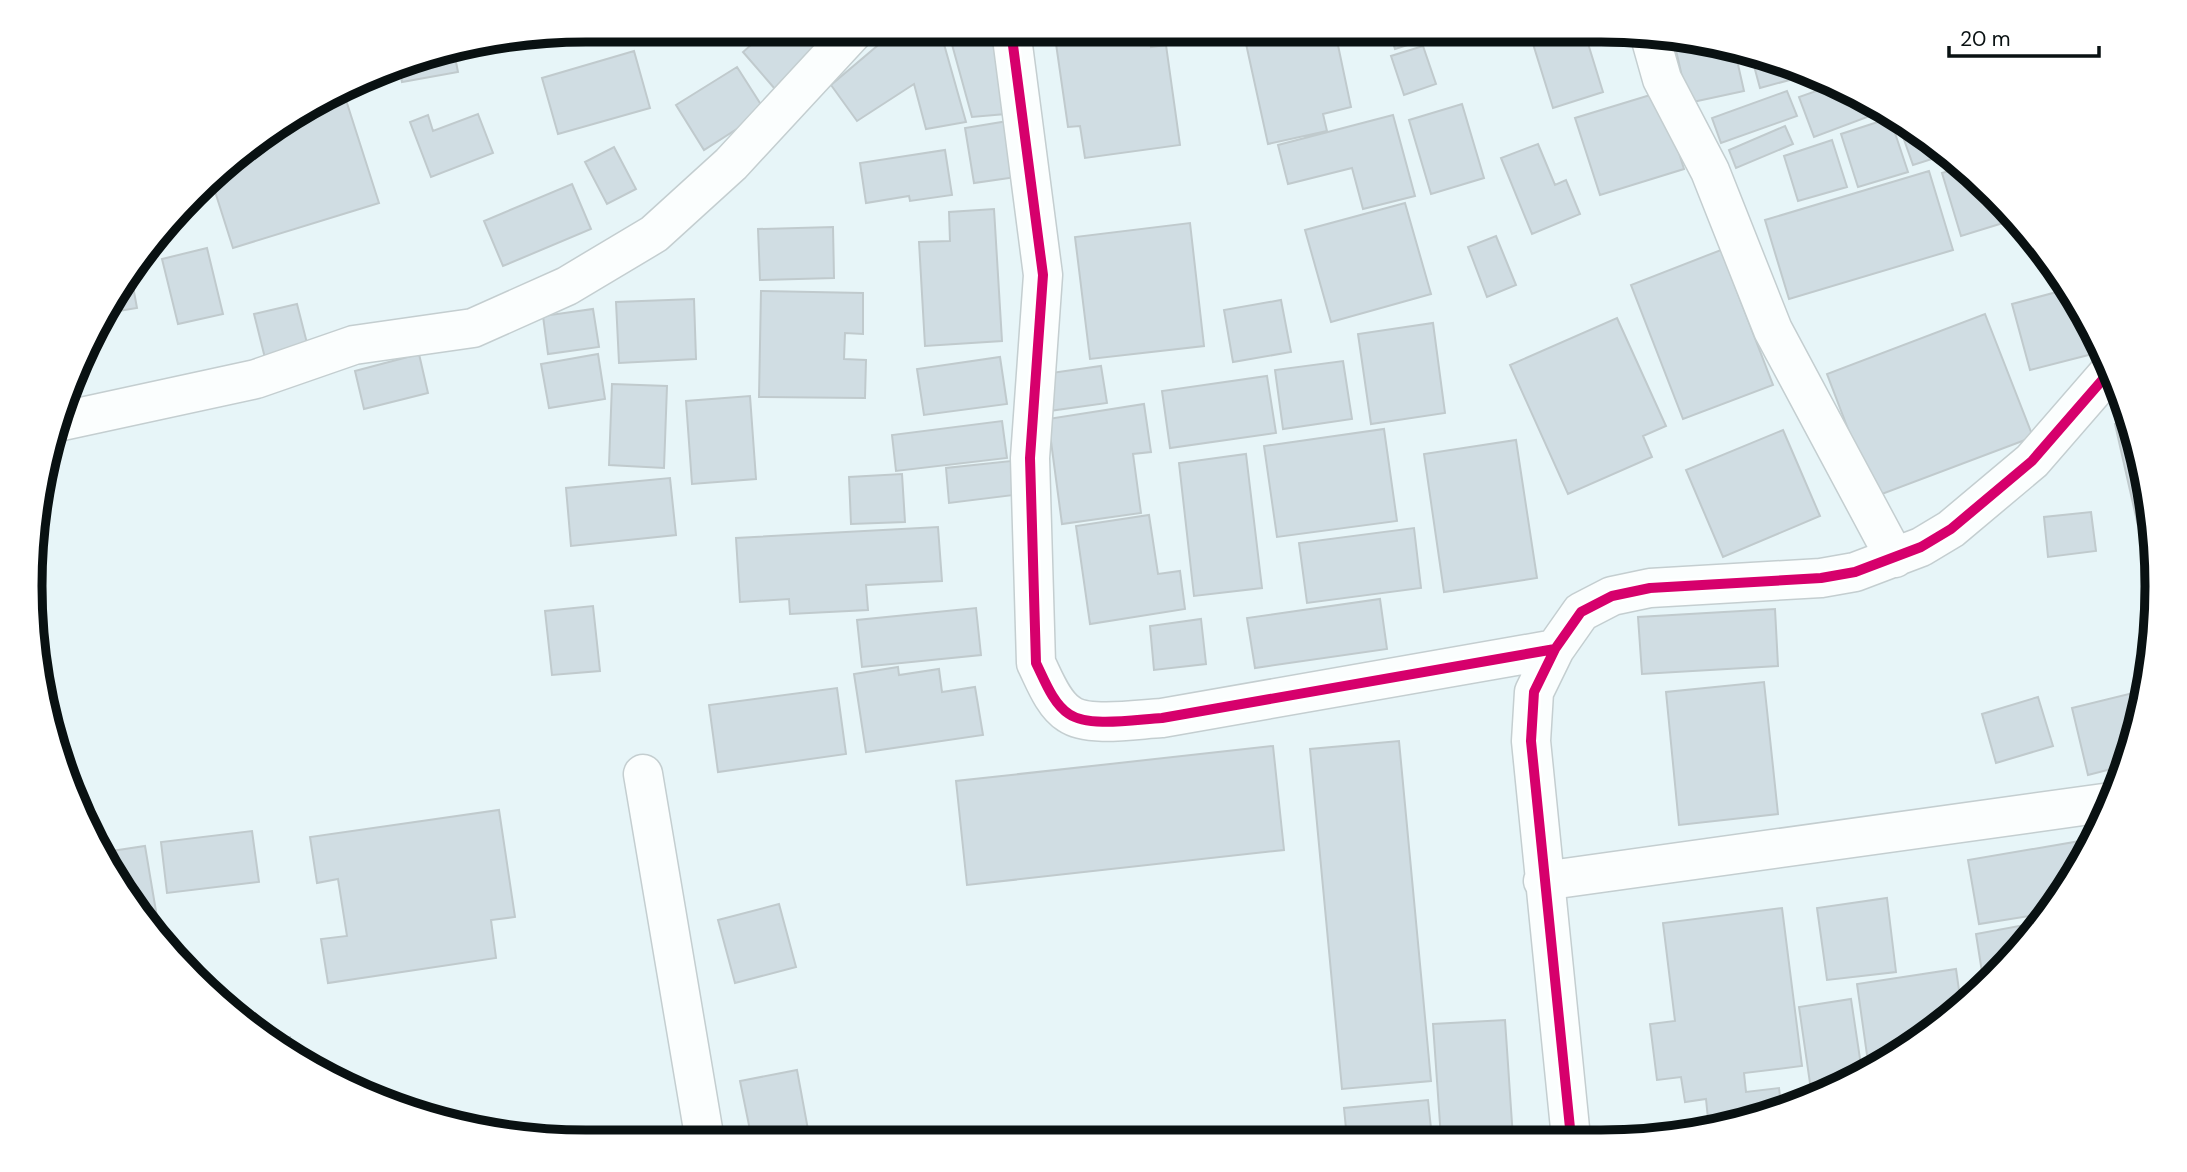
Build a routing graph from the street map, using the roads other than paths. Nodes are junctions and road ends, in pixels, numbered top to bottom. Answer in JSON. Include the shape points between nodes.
{"nodes":[{"id":1,"x":844,"y":42,"type":"edge"},
{"id":2,"x":1013,"y":42,"type":"edge"},
{"id":3,"x":1652,"y":45,"type":"edge"},
{"id":4,"x":2104,"y":378,"type":"edge"},
{"id":5,"x":68,"y":420,"type":"edge"},
{"id":6,"x":1895,"y":558,"type":"junction"},
{"id":7,"x":1555,"y":649,"type":"junction"},
{"id":8,"x":643,"y":774,"type":"dead end"},
{"id":9,"x":2100,"y":804,"type":"edge"},
{"id":10,"x":1543,"y":881,"type":"junction"},
{"id":11,"x":703,"y":1130,"type":"edge"},
{"id":12,"x":1571,"y":1130,"type":"edge"}],
"edges":[{"from":1,"to":5,"type":"street","via":[[731,164],[654,234],[566,286],[473,328],[354,345],[256,380]]},
{"from":2,"to":7,"type":"street","via":[[1043,275],[1030,458],[1036,663],[1069,715],[1097,721],[1162,718]]},
{"from":3,"to":6,"type":"street","via":[[1662,79],[1710,171],[1773,330]]},
{"from":4,"to":6,"type":"street","via":[[2032,461],[1951,529]]},
{"from":6,"to":7,"type":"street","via":[[1821,578],[1650,588],[1612,596],[1581,612]]},
{"from":7,"to":10,"type":"street","via":[[1534,692],[1531,741]]},
{"from":8,"to":11,"type":"street"},
{"from":9,"to":10,"type":"street"},
{"from":10,"to":12,"type":"street"}]}
